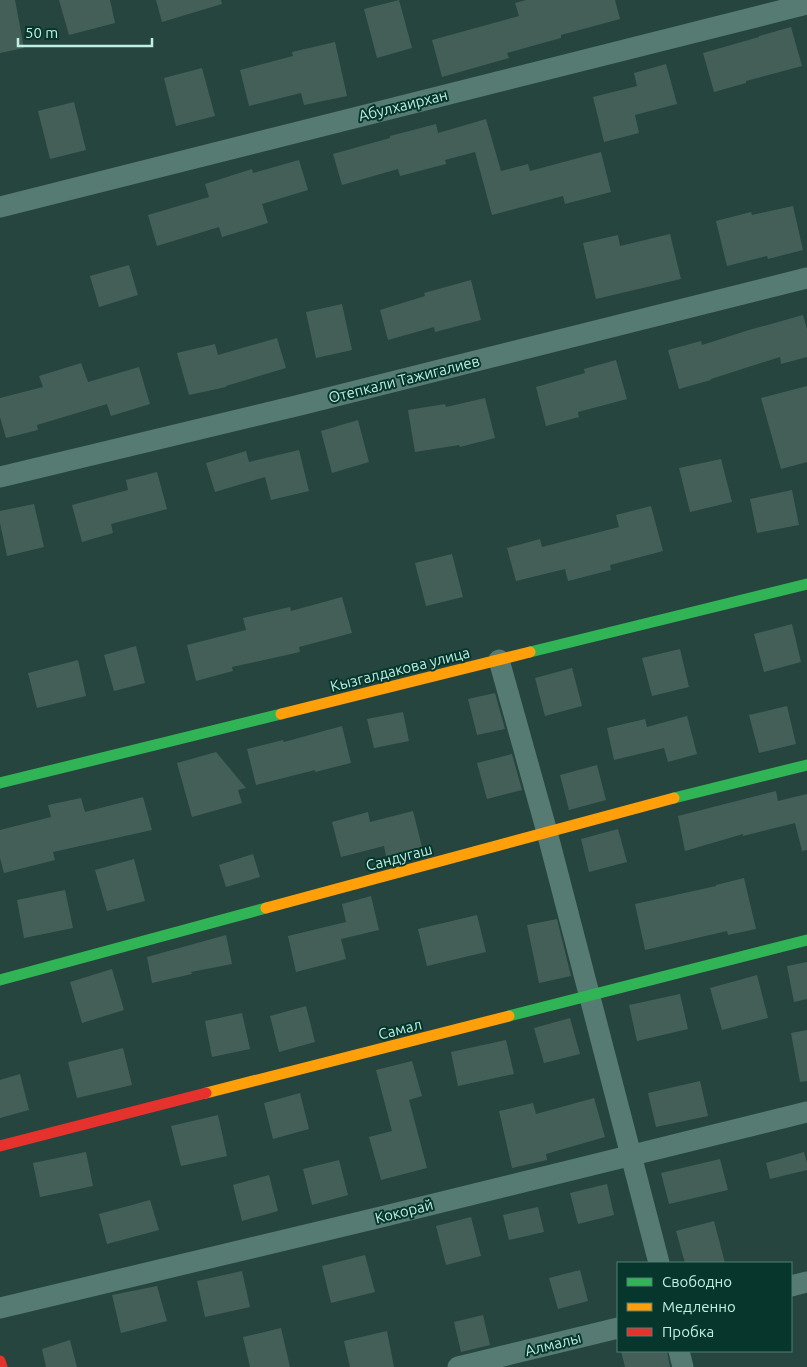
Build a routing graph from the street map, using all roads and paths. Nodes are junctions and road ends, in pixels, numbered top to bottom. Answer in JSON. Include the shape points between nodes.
{"nodes":[{"id":1,"x":807,"y":4,"type":"edge"},
{"id":2,"x":0,"y":207,"type":"edge"},
{"id":3,"x":807,"y":278,"type":"edge"},
{"id":4,"x":0,"y":477,"type":"edge"},
{"id":5,"x":807,"y":584,"type":"edge"},
{"id":6,"x":499,"y":660,"type":"junction"},
{"id":7,"x":807,"y":765,"type":"edge"},
{"id":8,"x":0,"y":783,"type":"edge"},
{"id":9,"x":547,"y":832,"type":"junction"},
{"id":10,"x":807,"y":940,"type":"edge"},
{"id":11,"x":0,"y":980,"type":"edge"},
{"id":12,"x":589,"y":996,"type":"junction"},
{"id":13,"x":807,"y":1112,"type":"edge"},
{"id":14,"x":0,"y":1146,"type":"edge"},
{"id":15,"x":632,"y":1155,"type":"junction"},
{"id":16,"x":659,"y":1262,"type":"edge"},
{"id":17,"x":807,"y":1282,"type":"edge"},
{"id":18,"x":792,"y":1286,"type":"edge"},
{"id":19,"x":0,"y":1308,"type":"edge"},
{"id":20,"x":617,"y":1328,"type":"edge"},
{"id":21,"x":679,"y":1352,"type":"edge"},
{"id":22,"x":0,"y":1361,"type":"edge"},
{"id":23,"x":2,"y":1367,"type":"edge"},
{"id":24,"x":458,"y":1367,"type":"edge"},
{"id":25,"x":683,"y":1367,"type":"edge"}],
"edges":[{"from":1,"to":2,"type":"street","name":"Абулхаирхан"},
{"from":3,"to":4,"type":"street","name":"Отепкали Тажигалиев"},
{"from":5,"to":6,"type":"street","name":"Кызгалдакова улица"},
{"from":6,"to":8,"type":"street","name":"Кызгалдакова улица"},
{"from":6,"to":9,"type":"street"},
{"from":7,"to":9,"type":"street","name":"Сандугаш"},
{"from":9,"to":11,"type":"street","name":"Сандугаш"},
{"from":9,"to":12,"type":"street"},
{"from":10,"to":12,"type":"street","name":"Самал"},
{"from":12,"to":14,"type":"street","name":"Самал"},
{"from":12,"to":15,"type":"street"},
{"from":13,"to":15,"type":"street","name":"Кокорай"},
{"from":15,"to":16,"type":"street"},
{"from":15,"to":19,"type":"street","name":"Кокорай"},
{"from":17,"to":18,"type":"street"},
{"from":20,"to":24,"type":"street","name":"Алмалы"},
{"from":21,"to":25,"type":"street"},
{"from":22,"to":23,"type":"street"}]}
